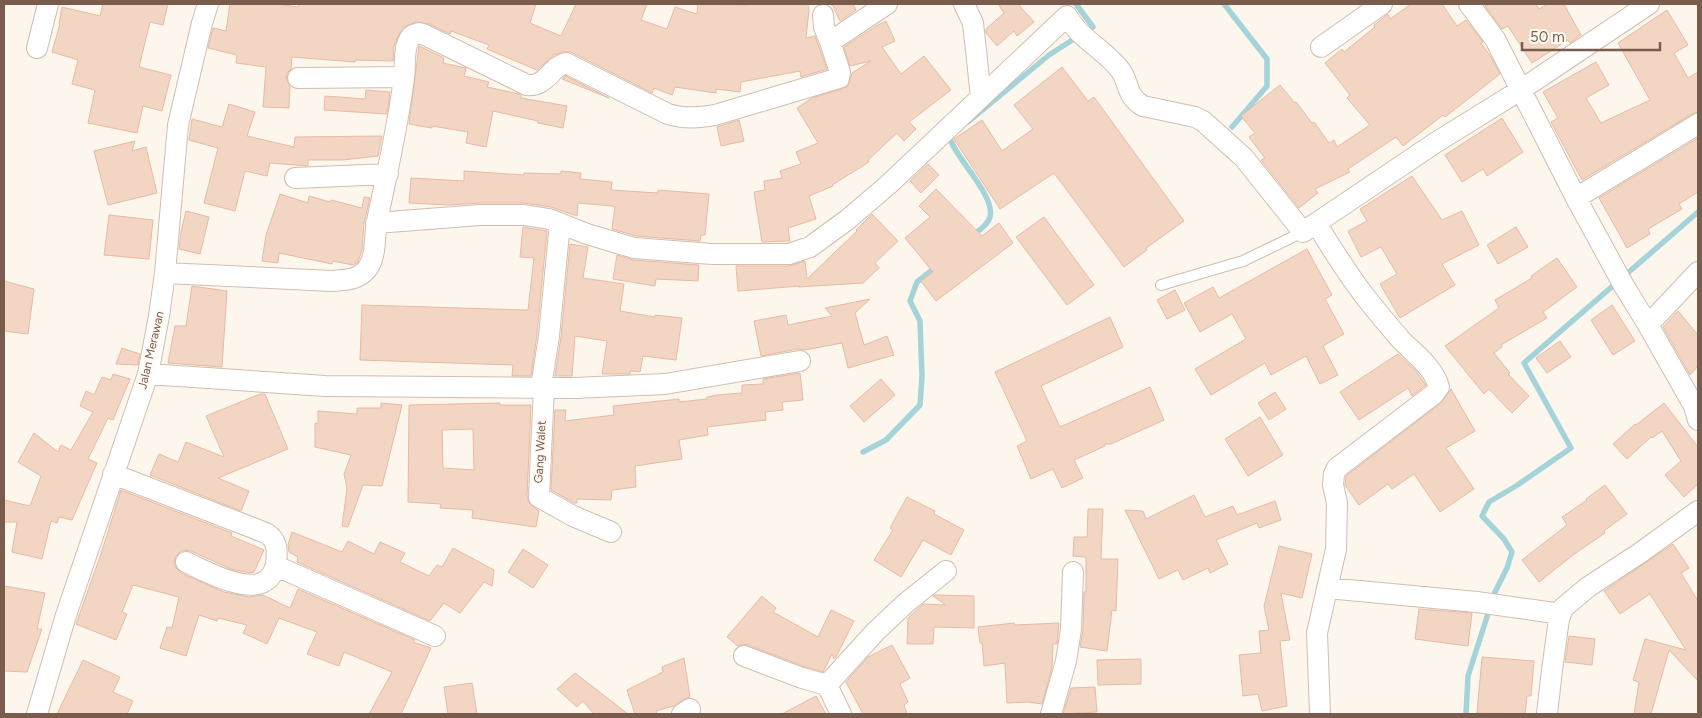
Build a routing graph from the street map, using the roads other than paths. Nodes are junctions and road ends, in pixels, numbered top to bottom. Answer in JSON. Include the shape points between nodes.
{"nodes":[{"id":1,"x":48,"y":4,"type":"edge"},
{"id":2,"x":208,"y":4,"type":"edge"},
{"id":3,"x":887,"y":4,"type":"edge"},
{"id":4,"x":964,"y":4,"type":"edge"},
{"id":5,"x":1382,"y":4,"type":"edge"},
{"id":6,"x":1468,"y":4,"type":"edge"},
{"id":7,"x":1649,"y":4,"type":"edge"},
{"id":8,"x":1066,"y":14,"type":"edge"},
{"id":9,"x":824,"y":15,"type":"dead end"},
{"id":10,"x":830,"y":42,"type":"junction"},
{"id":11,"x":1321,"y":47,"type":"dead end"},
{"id":12,"x":38,"y":48,"type":"dead end"},
{"id":13,"x":298,"y":78,"type":"dead end"},
{"id":14,"x":404,"y":78,"type":"junction"},
{"id":15,"x":1522,"y":89,"type":"junction"},
{"id":16,"x":981,"y":97,"type":"junction"},
{"id":17,"x":1698,"y":124,"type":"edge"},
{"id":18,"x":388,"y":174,"type":"junction"},
{"id":19,"x":295,"y":178,"type":"dead end"},
{"id":20,"x":1576,"y":198,"type":"junction"},
{"id":21,"x":560,"y":222,"type":"junction"},
{"id":22,"x":376,"y":223,"type":"junction"},
{"id":23,"x":1309,"y":227,"type":"junction"},
{"id":24,"x":1698,"y":272,"type":"edge"},
{"id":25,"x":165,"y":273,"type":"junction"},
{"id":26,"x":1161,"y":285,"type":"dead end"},
{"id":27,"x":1648,"y":324,"type":"junction"},
{"id":28,"x":800,"y":362,"type":"dead end"},
{"id":29,"x":148,"y":374,"type":"junction"},
{"id":30,"x":542,"y":387,"type":"junction"},
{"id":31,"x":1698,"y":418,"type":"edge"},
{"id":32,"x":113,"y":474,"type":"junction"},
{"id":33,"x":1698,"y":511,"type":"edge"},
{"id":34,"x":611,"y":532,"type":"dead end"},
{"id":35,"x":186,"y":562,"type":"dead end"},
{"id":36,"x":276,"y":566,"type":"junction"},
{"id":37,"x":946,"y":572,"type":"dead end"},
{"id":38,"x":1073,"y":572,"type":"dead end"},
{"id":39,"x":1327,"y":588,"type":"junction"},
{"id":40,"x":1561,"y":614,"type":"junction"},
{"id":41,"x":435,"y":636,"type":"dead end"},
{"id":42,"x":744,"y":656,"type":"dead end"},
{"id":43,"x":827,"y":685,"type":"junction"},
{"id":44,"x":37,"y":714,"type":"edge"},
{"id":45,"x":841,"y":714,"type":"edge"},
{"id":46,"x":1052,"y":714,"type":"edge"},
{"id":47,"x":1320,"y":714,"type":"edge"},
{"id":48,"x":1547,"y":714,"type":"edge"}],
"edges":[{"from":1,"to":12,"type":"street"},
{"from":2,"to":25,"type":"street","name":"Jalan Merawan","via":[[178,125]]},
{"from":3,"to":10,"type":"street"},
{"from":4,"to":16,"type":"street","via":[[973,23]]},
{"from":5,"to":11,"type":"street"},
{"from":6,"to":15,"type":"street","via":[[1496,39]]},
{"from":7,"to":15,"type":"street"},
{"from":8,"to":16,"type":"street"},
{"from":8,"to":23,"type":"street","via":[[1091,44],[1121,72],[1130,95],[1137,103],[1196,117],[1208,124]]},
{"from":9,"to":10,"type":"street","via":[[824,27]]},
{"from":10,"to":14,"type":"street","via":[[839,78],[698,118],[668,114],[566,63],[542,82],[527,85],[420,33],[407,43]]},
{"from":13,"to":14,"type":"street"},
{"from":14,"to":18,"type":"street"},
{"from":15,"to":20,"type":"street"},
{"from":15,"to":23,"type":"street"},
{"from":16,"to":21,"type":"street","via":[[847,220],[810,247],[790,254],[712,254],[634,248],[595,237]]},
{"from":17,"to":20,"type":"street"},
{"from":18,"to":19,"type":"street"},
{"from":18,"to":22,"type":"street"},
{"from":20,"to":27,"type":"street"},
{"from":21,"to":22,"type":"street","via":[[541,216],[514,214]]},
{"from":21,"to":30,"type":"street"},
{"from":22,"to":25,"type":"street","via":[[372,261],[361,274],[347,280]]},
{"from":23,"to":26,"type":"lane","via":[[1243,261]]},
{"from":23,"to":39,"type":"street","via":[[1401,340],[1430,369],[1439,387],[1337,468],[1333,485],[1337,503],[1336,549]]},
{"from":24,"to":27,"type":"street"},
{"from":25,"to":29,"type":"street","name":"Jalan Merawan"},
{"from":27,"to":31,"type":"street"},
{"from":28,"to":30,"type":"street","via":[[665,384]]},
{"from":29,"to":30,"type":"street","via":[[325,386]]},
{"from":29,"to":32,"type":"street","name":"Jalan Merawan"},
{"from":30,"to":34,"type":"street","name":"Gang Walet","via":[[539,497]]},
{"from":32,"to":36,"type":"street","via":[[266,533],[276,543]]},
{"from":32,"to":44,"type":"street","name":"Jalan Merawan"},
{"from":33,"to":40,"type":"street","via":[[1588,587],[1563,608]]},
{"from":35,"to":36,"type":"street","via":[[224,579],[250,585],[269,579]]},
{"from":36,"to":41,"type":"street"},
{"from":37,"to":43,"type":"street","via":[[875,632]]},
{"from":38,"to":46,"type":"street","via":[[1071,629]]},
{"from":39,"to":40,"type":"street","via":[[1478,602]]},
{"from":39,"to":47,"type":"street","via":[[1317,633]]},
{"from":40,"to":48,"type":"street"},
{"from":42,"to":43,"type":"street"},
{"from":43,"to":45,"type":"street"}]}
